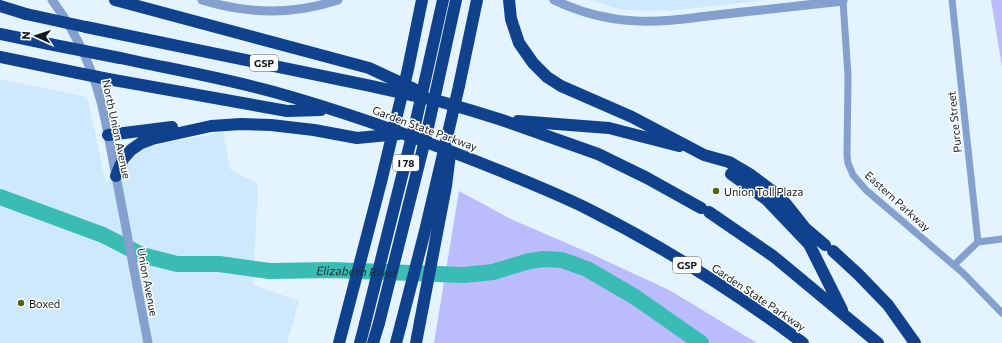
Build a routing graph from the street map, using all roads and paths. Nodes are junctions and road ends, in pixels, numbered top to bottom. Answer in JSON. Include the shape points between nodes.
{"nodes":[{"id":1,"x":52,"y":0,"type":"edge"},
{"id":2,"x":202,"y":0,"type":"edge"},
{"id":3,"x":338,"y":0,"type":"edge"},
{"id":4,"x":422,"y":0,"type":"edge"},
{"id":5,"x":443,"y":0,"type":"edge"},
{"id":6,"x":456,"y":0,"type":"edge"},
{"id":7,"x":477,"y":0,"type":"edge"},
{"id":8,"x":509,"y":0,"type":"edge"},
{"id":9,"x":554,"y":0,"type":"edge"},
{"id":10,"x":952,"y":0,"type":"edge"},
{"id":11,"x":118,"y":1,"type":"edge"},
{"id":12,"x":843,"y":1,"type":"edge"},
{"id":13,"x":0,"y":6,"type":"edge"},
{"id":14,"x":0,"y":9,"type":"edge"},
{"id":15,"x":26,"y":14,"type":"junction"},
{"id":16,"x":0,"y":34,"type":"edge"},
{"id":17,"x":0,"y":56,"type":"edge"},
{"id":18,"x":459,"y":86,"type":"junction"},
{"id":19,"x":442,"y":102,"type":"junction"},
{"id":20,"x":332,"y":109,"type":"junction"},
{"id":21,"x":502,"y":120,"type":"junction"},
{"id":22,"x":211,"y":126,"type":"junction"},
{"id":23,"x":405,"y":133,"type":"junction"},
{"id":24,"x":108,"y":135,"type":"junction"},
{"id":25,"x":699,"y":152,"type":"junction"},
{"id":26,"x":116,"y":176,"type":"junction"},
{"id":27,"x":125,"y":226,"type":"joint"},
{"id":28,"x":1002,"y":240,"type":"edge"},
{"id":29,"x":978,"y":242,"type":"junction"},
{"id":30,"x":954,"y":265,"type":"junction"},
{"id":31,"x":1002,"y":313,"type":"edge"},
{"id":32,"x":844,"y":315,"type":"junction"},
{"id":33,"x":148,"y":343,"type":"edge"},
{"id":34,"x":337,"y":343,"type":"edge"},
{"id":35,"x":360,"y":343,"type":"edge"},
{"id":36,"x":373,"y":343,"type":"edge"},
{"id":37,"x":396,"y":343,"type":"edge"},
{"id":38,"x":416,"y":343,"type":"edge"},
{"id":39,"x":803,"y":343,"type":"edge"},
{"id":40,"x":878,"y":343,"type":"edge"},
{"id":41,"x":915,"y":343,"type":"edge"}],
"edges":[{"from":1,"to":24,"type":"street","name":"North Union Avenue","via":[[78,40],[90,66]]},
{"from":2,"to":3,"type":"street","via":[[240,9],[277,12],[309,8]]},
{"from":4,"to":34,"type":"highway","number":"I 78","bridge":true,"via":[[389,149]]},
{"from":5,"to":35,"type":"highway","number":"I 78","bridge":true,"via":[[412,137]]},
{"from":6,"to":36,"type":"highway","number":"I 78","bridge":true,"via":[[427,132]]},
{"from":7,"to":18,"type":"highway"},
{"from":8,"to":25,"type":"highway","via":[[519,43],[542,73],[553,82]]},
{"from":9,"to":12,"type":"street","via":[[607,18],[644,22],[675,21]]},
{"from":10,"to":29,"type":"street","name":"Purce Street"},
{"from":11,"to":19,"type":"highway","via":[[369,68]]},
{"from":12,"to":30,"type":"street","name":"Eastern Parkway","via":[[848,70],[847,149],[850,169],[866,190]]},
{"from":13,"to":15,"type":"highway"},
{"from":14,"to":15,"type":"highway","name":"Garden State Parkway","number":"GSP"},
{"from":15,"to":19,"type":"highway","name":"Garden State Parkway","number":"GSP","bridge":true},
{"from":16,"to":20,"type":"highway","name":"Garden State Parkway","number":"GSP","bridge":true,"via":[[242,84]]},
{"from":17,"to":20,"type":"highway","bridge":true,"via":[[108,79],[287,111]]},
{"from":18,"to":37,"type":"highway","bridge":true},
{"from":18,"to":38,"type":"highway","bridge":true,"via":[[446,186]]},
{"from":19,"to":21,"type":"highway","name":"Garden State Parkway","number":"GSP"},
{"from":20,"to":23,"type":"highway","name":"Garden State Parkway","number":"GSP"},
{"from":21,"to":25,"type":"highway","via":[[609,128]]},
{"from":21,"to":32,"type":"highway","name":"Garden State Parkway","number":"GSP","via":[[598,154],[705,210],[773,256]]},
{"from":22,"to":23,"type":"highway","via":[[271,125],[357,138]]},
{"from":22,"to":24,"type":"highway","via":[[170,127]]},
{"from":22,"to":26,"type":"highway","via":[[141,143],[124,159]]},
{"from":23,"to":39,"type":"highway","name":"Garden State Parkway","number":"GSP","via":[[534,184],[588,209],[703,275]]},
{"from":24,"to":26,"type":"street","name":"North Union Avenue"},
{"from":25,"to":32,"type":"highway","via":[[767,200],[809,244]]},
{"from":25,"to":41,"type":"highway","via":[[729,162],[780,198],[805,228],[888,305]]},
{"from":26,"to":27,"type":"street","name":"North Union Avenue"},
{"from":27,"to":33,"type":"street","name":"Union Avenue"},
{"from":28,"to":29,"type":"street"},
{"from":29,"to":30,"type":"street"},
{"from":30,"to":31,"type":"street","name":"Eastern Parkway"},
{"from":32,"to":40,"type":"highway","name":"Garden State Parkway","number":"GSP"}]}
